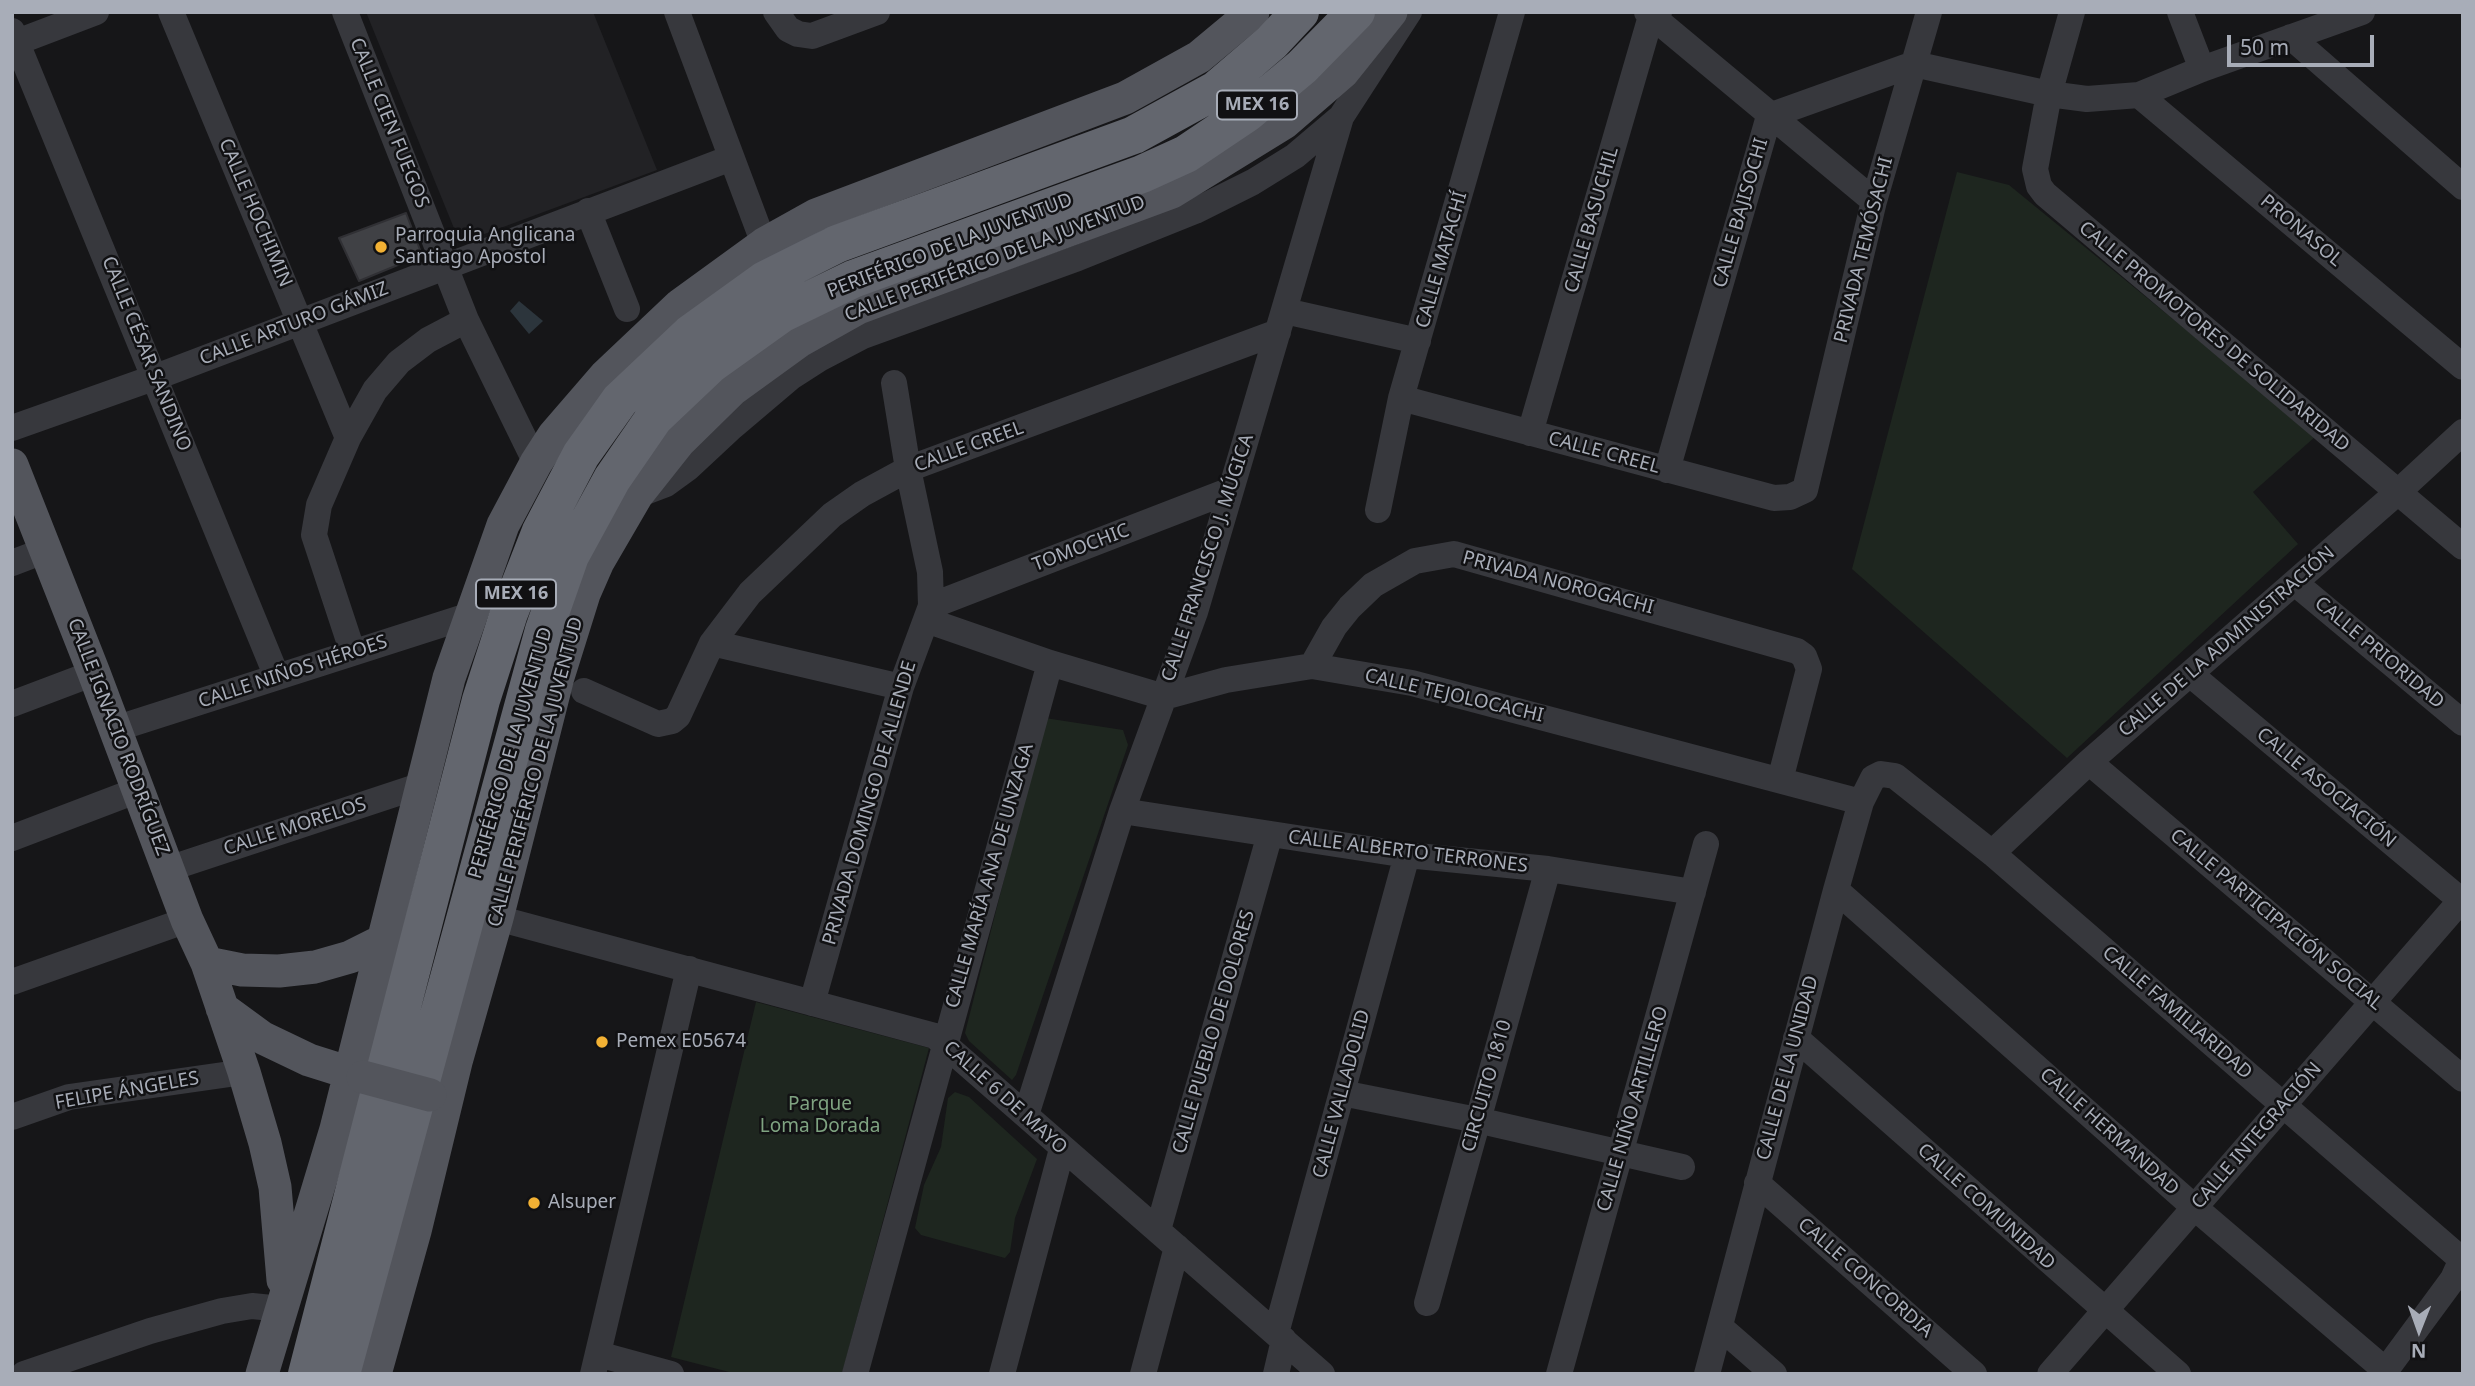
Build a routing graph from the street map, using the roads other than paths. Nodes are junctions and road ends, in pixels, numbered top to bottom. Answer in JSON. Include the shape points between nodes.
{"nodes":[{"id":1,"x":96,"y":12,"type":"edge"},
{"id":2,"x":171,"y":12,"type":"edge"},
{"id":3,"x":345,"y":12,"type":"edge"},
{"id":4,"x":677,"y":12,"type":"edge"},
{"id":5,"x":776,"y":12,"type":"edge"},
{"id":6,"x":877,"y":12,"type":"edge"},
{"id":7,"x":1253,"y":12,"type":"edge"},
{"id":8,"x":1300,"y":12,"type":"edge"},
{"id":9,"x":1356,"y":12,"type":"edge"},
{"id":10,"x":1391,"y":12,"type":"edge"},
{"id":11,"x":1409,"y":12,"type":"edge"},
{"id":12,"x":1513,"y":12,"type":"edge"},
{"id":13,"x":1929,"y":12,"type":"edge"},
{"id":14,"x":2072,"y":12,"type":"edge"},
{"id":15,"x":2180,"y":12,"type":"edge"},
{"id":16,"x":2362,"y":12,"type":"edge"},
{"id":17,"x":1652,"y":13,"type":"edge"},
{"id":18,"x":2328,"y":18,"type":"edge"},
{"id":19,"x":2291,"y":37,"type":"junction"},
{"id":20,"x":14,"y":39,"type":"edge"},
{"id":21,"x":1914,"y":64,"type":"junction"},
{"id":22,"x":2202,"y":69,"type":"junction"},
{"id":23,"x":2049,"y":94,"type":"junction"},
{"id":24,"x":2139,"y":95,"type":"junction"},
{"id":25,"x":1769,"y":116,"type":"junction"},
{"id":26,"x":1341,"y":117,"type":"junction"},
{"id":27,"x":731,"y":158,"type":"junction"},
{"id":28,"x":2463,"y":187,"type":"edge"},
{"id":29,"x":1874,"y":201,"type":"junction"},
{"id":30,"x":588,"y":211,"type":"junction"},
{"id":31,"x":764,"y":244,"type":"junction"},
{"id":32,"x":446,"y":265,"type":"junction"},
{"id":33,"x":627,"y":309,"type":"dead end"},
{"id":34,"x":466,"y":320,"type":"junction"},
{"id":35,"x":1281,"y":322,"type":"junction"},
{"id":36,"x":301,"y":323,"type":"junction"},
{"id":37,"x":1418,"y":341,"type":"junction"},
{"id":38,"x":2463,"y":367,"type":"edge"},
{"id":39,"x":783,"y":368,"type":"junction"},
{"id":40,"x":156,"y":377,"type":"junction"},
{"id":41,"x":894,"y":383,"type":"dead end"},
{"id":42,"x":1401,"y":398,"type":"junction"},
{"id":43,"x":12,"y":428,"type":"edge"},
{"id":44,"x":2463,"y":432,"type":"edge"},
{"id":45,"x":1530,"y":433,"type":"junction"},
{"id":46,"x":348,"y":438,"type":"junction"},
{"id":47,"x":536,"y":463,"type":"junction"},
{"id":48,"x":12,"y":466,"type":"edge"},
{"id":49,"x":908,"y":469,"type":"junction"},
{"id":50,"x":1667,"y":470,"type":"junction"},
{"id":51,"x":1231,"y":490,"type":"junction"},
{"id":52,"x":1805,"y":490,"type":"joint"},
{"id":53,"x":2398,"y":492,"type":"junction"},
{"id":54,"x":1378,"y":510,"type":"dead end"},
{"id":55,"x":2463,"y":547,"type":"edge"},
{"id":56,"x":46,"y":550,"type":"junction"},
{"id":57,"x":12,"y":563,"type":"edge"},
{"id":58,"x":2295,"y":583,"type":"junction"},
{"id":59,"x":929,"y":613,"type":"junction"},
{"id":60,"x":471,"y":615,"type":"junction"},
{"id":61,"x":712,"y":643,"type":"junction"},
{"id":62,"x":353,"y":653,"type":"junction"},
{"id":63,"x":1050,"y":663,"type":"junction"},
{"id":64,"x":1312,"y":666,"type":"junction"},
{"id":65,"x":94,"y":673,"type":"junction"},
{"id":66,"x":2190,"y":674,"type":"junction"},
{"id":67,"x":277,"y":677,"type":"junction"},
{"id":68,"x":901,"y":687,"type":"junction"},
{"id":69,"x":584,"y":691,"type":"dead end"},
{"id":70,"x":1164,"y":697,"type":"junction"},
{"id":71,"x":12,"y":704,"type":"edge"},
{"id":72,"x":2463,"y":723,"type":"edge"},
{"id":73,"x":115,"y":729,"type":"junction"},
{"id":74,"x":2089,"y":762,"type":"junction"},
{"id":75,"x":1887,"y":774,"type":"joint"},
{"id":76,"x":1780,"y":780,"type":"junction"},
{"id":77,"x":422,"y":785,"type":"junction"},
{"id":78,"x":138,"y":790,"type":"junction"},
{"id":79,"x":1861,"y":802,"type":"junction"},
{"id":80,"x":1122,"y":811,"type":"junction"},
{"id":81,"x":1270,"y":834,"type":"junction"},
{"id":82,"x":12,"y":838,"type":"edge"},
{"id":83,"x":1706,"y":844,"type":"dead end"},
{"id":84,"x":1992,"y":853,"type":"junction"},
{"id":85,"x":1407,"y":855,"type":"junction"},
{"id":86,"x":168,"y":869,"type":"junction"},
{"id":87,"x":1548,"y":869,"type":"junction"},
{"id":88,"x":1836,"y":890,"type":"junction"},
{"id":89,"x":1693,"y":892,"type":"junction"},
{"id":90,"x":2462,"y":900,"type":"edge"},
{"id":91,"x":497,"y":918,"type":"junction"},
{"id":92,"x":187,"y":920,"type":"junction"},
{"id":93,"x":383,"y":941,"type":"junction"},
{"id":94,"x":206,"y":963,"type":"junction"},
{"id":95,"x":689,"y":970,"type":"junction"},
{"id":96,"x":12,"y":982,"type":"edge"},
{"id":97,"x":2373,"y":1002,"type":"junction"},
{"id":98,"x":812,"y":1003,"type":"junction"},
{"id":99,"x":222,"y":1008,"type":"junction"},
{"id":100,"x":1796,"y":1038,"type":"junction"},
{"id":101,"x":944,"y":1043,"type":"junction"},
{"id":102,"x":244,"y":1072,"type":"junction"},
{"id":103,"x":356,"y":1075,"type":"junction"},
{"id":104,"x":2463,"y":1079,"type":"edge"},
{"id":105,"x":1342,"y":1093,"type":"junction"},
{"id":106,"x":439,"y":1097,"type":"junction"},
{"id":107,"x":2285,"y":1106,"type":"junction"},
{"id":108,"x":1026,"y":1115,"type":"junction"},
{"id":109,"x":12,"y":1117,"type":"edge"},
{"id":110,"x":1477,"y":1120,"type":"junction"},
{"id":111,"x":1062,"y":1149,"type":"junction"},
{"id":112,"x":1620,"y":1154,"type":"junction"},
{"id":113,"x":1682,"y":1167,"type":"dead end"},
{"id":114,"x":1757,"y":1183,"type":"junction"},
{"id":115,"x":2194,"y":1208,"type":"junction"},
{"id":116,"x":1168,"y":1239,"type":"junction"},
{"id":117,"x":2460,"y":1270,"type":"edge"},
{"id":118,"x":1427,"y":1303,"type":"dead end"},
{"id":119,"x":283,"y":1304,"type":"junction"},
{"id":120,"x":2105,"y":1312,"type":"junction"},
{"id":121,"x":1720,"y":1327,"type":"junction"},
{"id":122,"x":1280,"y":1337,"type":"junction"},
{"id":123,"x":110,"y":1346,"type":"junction"},
{"id":124,"x":596,"y":1364,"type":"edge"},
{"id":125,"x":2384,"y":1372,"type":"edge"},
{"id":126,"x":24,"y":1374,"type":"edge"},
{"id":127,"x":102,"y":1374,"type":"edge"},
{"id":128,"x":262,"y":1374,"type":"edge"},
{"id":129,"x":307,"y":1374,"type":"edge"},
{"id":130,"x":341,"y":1374,"type":"edge"},
{"id":131,"x":375,"y":1374,"type":"edge"},
{"id":132,"x":671,"y":1374,"type":"edge"},
{"id":133,"x":855,"y":1374,"type":"edge"},
{"id":134,"x":1002,"y":1374,"type":"edge"},
{"id":135,"x":1143,"y":1374,"type":"edge"},
{"id":136,"x":1276,"y":1374,"type":"edge"},
{"id":137,"x":1322,"y":1374,"type":"edge"},
{"id":138,"x":1559,"y":1374,"type":"edge"},
{"id":139,"x":1707,"y":1374,"type":"edge"},
{"id":140,"x":1774,"y":1374,"type":"edge"},
{"id":141,"x":1974,"y":1374,"type":"edge"},
{"id":142,"x":2050,"y":1374,"type":"edge"},
{"id":143,"x":2178,"y":1374,"type":"edge"}],
"edges":[{"from":1,"to":20,"type":"street"},
{"from":2,"to":36,"type":"street","name":"CALLE HOCHIMIN"},
{"from":3,"to":32,"type":"street","name":"CALLE CIEN FUEGOS"},
{"from":4,"to":27,"type":"street"},
{"from":5,"to":6,"type":"street","via":[[788,29],[813,36]]},
{"from":7,"to":31,"type":"main road","via":[[1199,57],[1125,98],[816,215]]},
{"from":8,"to":129,"type":"highway","name":"PERIFÉRICO DE LA JUVENTUD","number":"MEX 16","via":[[1272,43],[1216,90],[1135,135],[837,244],[765,280],[690,334],[620,400],[580,455],[541,531],[481,700]]},
{"from":9,"to":130,"type":"highway","name":"PERIFÉRICO DE LA JUVENTUD","number":"MEX 16","via":[[1302,67],[1247,113],[1186,154],[853,279],[782,314],[710,364],[654,418],[612,478],[570,556],[544,631]]},
{"from":10,"to":39,"type":"main road","name":"CALLE PERIFÉRICO DE LA JUVENTUD","via":[[1343,72],[1284,123],[1172,192],[858,308],[801,340]]},
{"from":11,"to":26,"type":"street","name":"CALLE FRANCISCO J. MÚGICA"},
{"from":12,"to":37,"type":"street","name":"CALLE MATACHÍ"},
{"from":13,"to":21,"type":"street","name":"PRIVADA TEMÓSACHI"},
{"from":14,"to":23,"type":"street","name":"CALLE PROMOTORES DE SOLIDARIDAD"},
{"from":15,"to":22,"type":"street"},
{"from":16,"to":18,"type":"street"},
{"from":17,"to":25,"type":"street"},
{"from":17,"to":45,"type":"street","name":"CALLE BASUCHIL"},
{"from":18,"to":19,"type":"street"},
{"from":19,"to":22,"type":"street"},
{"from":19,"to":28,"type":"street"},
{"from":20,"to":40,"type":"street","name":"CALLE CÉSAR SANDINO"},
{"from":21,"to":23,"type":"street"},
{"from":21,"to":25,"type":"street","name":"CALLE BAJISOCHI"},
{"from":21,"to":29,"type":"street","name":"PRIVADA TEMÓSACHI"},
{"from":22,"to":24,"type":"street"},
{"from":23,"to":24,"type":"street","via":[[2087,99]]},
{"from":23,"to":53,"type":"street","name":"CALLE PROMOTORES DE SOLIDARIDAD","via":[[2035,169],[2045,194]]},
{"from":24,"to":38,"type":"street","name":"PRONASOL"},
{"from":25,"to":29,"type":"street"},
{"from":25,"to":50,"type":"street","name":"CALLE BAJISOCHI"},
{"from":26,"to":35,"type":"street","name":"CALLE FRANCISCO J. MÚGICA"},
{"from":26,"to":39,"type":"street","via":[[1295,156],[1195,211],[863,336],[819,359]]},
{"from":27,"to":30,"type":"street","name":"CALLE ARTURO GÁMIZ"},
{"from":27,"to":31,"type":"street"},
{"from":29,"to":52,"type":"street","name":"PRIVADA TEMÓSACHI"},
{"from":30,"to":32,"type":"street","name":"CALLE ARTURO GÁMIZ"},
{"from":30,"to":33,"type":"street"},
{"from":31,"to":47,"type":"main road","via":[[680,305],[605,376]]},
{"from":32,"to":34,"type":"street","name":"CALLE CIEN FUEGOS"},
{"from":32,"to":36,"type":"street","name":"CALLE ARTURO GÁMIZ"},
{"from":34,"to":46,"type":"street","via":[[428,340],[400,362],[375,390]]},
{"from":34,"to":47,"type":"street","name":"CALLE CIEN FUEGOS"},
{"from":35,"to":37,"type":"street"},
{"from":35,"to":49,"type":"street","name":"CALLE CREEL"},
{"from":35,"to":51,"type":"street","name":"CALLE FRANCISCO J. MÚGICA"},
{"from":36,"to":40,"type":"street","name":"CALLE ARTURO GÁMIZ"},
{"from":36,"to":46,"type":"street","name":"CALLE HOCHIMIN"},
{"from":37,"to":42,"type":"street","name":"CALLE MATACHÍ"},
{"from":39,"to":91,"type":"main road","name":"CALLE PERIFÉRICO DE LA JUVENTUD","via":[[733,390],[688,433],[637,495],[598,562],[558,677]]},
{"from":40,"to":43,"type":"street","name":"CALLE ARTURO GÁMIZ"},
{"from":40,"to":67,"type":"street","name":"CALLE CÉSAR SANDINO"},
{"from":41,"to":49,"type":"street"},
{"from":42,"to":45,"type":"street","name":"CALLE CREEL"},
{"from":42,"to":54,"type":"street","name":"CALLE MATACHÍ"},
{"from":44,"to":53,"type":"street","name":"CALLE DE LA ADMINISTRACIÓN"},
{"from":45,"to":50,"type":"street","name":"CALLE CREEL"},
{"from":46,"to":62,"type":"street","via":[[319,505],[314,535]]},
{"from":47,"to":60,"type":"main road","via":[[503,524]]},
{"from":48,"to":56,"type":"main road","name":"CALLE IGNACIO RODRÍGUEZ"},
{"from":49,"to":59,"type":"street","via":[[930,572]]},
{"from":49,"to":61,"type":"street","name":"CALLE CREEL","via":[[832,515],[750,593]]},
{"from":50,"to":52,"type":"street","name":"CALLE CREEL","via":[[1774,498]]},
{"from":51,"to":59,"type":"street","name":"TOMOCHIC"},
{"from":51,"to":70,"type":"street","name":"CALLE FRANCISCO J. MÚGICA"},
{"from":53,"to":55,"type":"street","name":"CALLE PROMOTORES DE SOLIDARIDAD"},
{"from":53,"to":58,"type":"street","name":"CALLE DE LA ADMINISTRACIÓN"},
{"from":56,"to":57,"type":"street"},
{"from":56,"to":65,"type":"main road","name":"CALLE IGNACIO RODRÍGUEZ"},
{"from":58,"to":66,"type":"street","name":"CALLE DE LA ADMINISTRACIÓN"},
{"from":58,"to":72,"type":"street","name":"CALLE PRIORIDAD"},
{"from":59,"to":63,"type":"street"},
{"from":59,"to":68,"type":"street","name":"PRIVADA DOMINGO DE ALLENDE"},
{"from":60,"to":62,"type":"street","name":"CALLE NIÑOS HÉROES"},
{"from":60,"to":77,"type":"main road","via":[[449,678]]},
{"from":61,"to":68,"type":"street"},
{"from":61,"to":69,"type":"street","name":"CALLE CREEL","via":[[678,716],[671,721],[658,724]]},
{"from":62,"to":67,"type":"street","name":"CALLE NIÑOS HÉROES"},
{"from":63,"to":70,"type":"street"},
{"from":63,"to":101,"type":"street","name":"CALLE MARÍA ANA DE UNZAGA"},
{"from":64,"to":70,"type":"street","name":"CALLE TEJOLOCACHI","via":[[1226,680]]},
{"from":64,"to":76,"type":"street","name":"CALLE TEJOLOCACHI","via":[[1412,683]]},
{"from":64,"to":76,"type":"street","name":"PRIVADA NOROGACHI","via":[[1334,627],[1373,585],[1415,561],[1454,554],[1788,647],[1804,656],[1809,669]]},
{"from":65,"to":71,"type":"street"},
{"from":65,"to":73,"type":"main road","name":"CALLE IGNACIO RODRÍGUEZ"},
{"from":66,"to":74,"type":"street","name":"CALLE DE LA ADMINISTRACIÓN"},
{"from":66,"to":90,"type":"street","name":"CALLE ASOCIACIÓN"},
{"from":67,"to":73,"type":"street","name":"CALLE NIÑOS HÉROES"},
{"from":68,"to":98,"type":"street","name":"PRIVADA DOMINGO DE ALLENDE"},
{"from":70,"to":80,"type":"street","name":"CALLE FRANCISCO J. MÚGICA"},
{"from":73,"to":78,"type":"main road","name":"CALLE IGNACIO RODRÍGUEZ"},
{"from":74,"to":84,"type":"street","name":"CALLE DE LA ADMINISTRACIÓN"},
{"from":74,"to":97,"type":"street","name":"CALLE PARTICIPACIÓN SOCIAL"},
{"from":75,"to":79,"type":"street","name":"CALLE DE LA UNIDAD","via":[[1873,778]]},
{"from":75,"to":84,"type":"street","name":"CALLE FAMILIARIDAD"},
{"from":76,"to":79,"type":"street","name":"CALLE TEJOLOCACHI"},
{"from":77,"to":86,"type":"street","name":"CALLE MORELOS"},
{"from":77,"to":93,"type":"main road"},
{"from":78,"to":82,"type":"street"},
{"from":78,"to":86,"type":"main road","name":"CALLE IGNACIO RODRÍGUEZ"},
{"from":79,"to":88,"type":"street","name":"CALLE DE LA UNIDAD"},
{"from":80,"to":81,"type":"street","name":"CALLE ALBERTO TERRONES"},
{"from":80,"to":108,"type":"street","name":"CALLE FRANCISCO J. MÚGICA"},
{"from":81,"to":85,"type":"street","name":"CALLE ALBERTO TERRONES"},
{"from":81,"to":116,"type":"street","name":"CALLE PUEBLO DE DOLORES"},
{"from":83,"to":89,"type":"street","name":"CALLE NIÑO ARTILLERO"},
{"from":84,"to":107,"type":"street","name":"CALLE FAMILIARIDAD"},
{"from":85,"to":87,"type":"street","name":"CALLE ALBERTO TERRONES"},
{"from":85,"to":105,"type":"street","name":"CALLE VALLADOLID"},
{"from":86,"to":92,"type":"main road","name":"CALLE IGNACIO RODRÍGUEZ"},
{"from":87,"to":89,"type":"street","name":"CALLE ALBERTO TERRONES"},
{"from":87,"to":110,"type":"street","name":"CIRCUITO 1810"},
{"from":88,"to":100,"type":"street","name":"CALLE DE LA UNIDAD"},
{"from":88,"to":115,"type":"street","name":"CALLE HERMANDAD"},
{"from":89,"to":112,"type":"street","name":"CALLE NIÑO ARTILLERO"},
{"from":90,"to":97,"type":"street","name":"CALLE INTEGRACIÓN"},
{"from":91,"to":95,"type":"street","name":"CALLE 6 DE MAYO"},
{"from":91,"to":106,"type":"main road","name":"CALLE PERIFÉRICO DE LA JUVENTUD"},
{"from":92,"to":94,"type":"main road","name":"CALLE IGNACIO RODRÍGUEZ"},
{"from":92,"to":96,"type":"street"},
{"from":93,"to":94,"type":"main road","via":[[350,957],[279,971]]},
{"from":93,"to":103,"type":"main road"},
{"from":94,"to":99,"type":"main road","name":"CALLE IGNACIO RODRÍGUEZ"},
{"from":95,"to":98,"type":"street","name":"CALLE 6 DE MAYO"},
{"from":95,"to":124,"type":"street"},
{"from":97,"to":104,"type":"street","name":"CALLE PARTICIPACIÓN SOCIAL"},
{"from":97,"to":107,"type":"street","name":"CALLE INTEGRACIÓN"},
{"from":98,"to":101,"type":"street","name":"CALLE 6 DE MAYO","via":[[935,1036]]},
{"from":99,"to":102,"type":"main road","name":"CALLE IGNACIO RODRÍGUEZ"},
{"from":99,"to":103,"type":"main road","via":[[263,1038]]},
{"from":100,"to":114,"type":"street","name":"CALLE DE LA UNIDAD"},
{"from":100,"to":120,"type":"street","name":"CALLE COMUNIDAD"},
{"from":101,"to":108,"type":"street","name":"CALLE 6 DE MAYO"},
{"from":101,"to":133,"type":"street","name":"CALLE MARÍA ANA DE UNZAGA"},
{"from":102,"to":109,"type":"street","name":"FELIPE ÁNGELES","via":[[69,1097]]},
{"from":102,"to":119,"type":"main road","name":"CALLE IGNACIO RODRÍGUEZ","via":[[275,1187]]},
{"from":103,"to":106,"type":"main road","bridge":true},
{"from":103,"to":119,"type":"main road"},
{"from":105,"to":110,"type":"street"},
{"from":105,"to":122,"type":"street","name":"CALLE VALLADOLID"},
{"from":106,"to":131,"type":"main road","name":"CALLE PERIFÉRICO DE LA JUVENTUD","via":[[415,1231]]},
{"from":107,"to":115,"type":"street","name":"CALLE INTEGRACIÓN"},
{"from":107,"to":117,"type":"street","name":"CALLE FAMILIARIDAD"},
{"from":108,"to":111,"type":"street","name":"CALLE 6 DE MAYO"},
{"from":110,"to":112,"type":"street"},
{"from":110,"to":118,"type":"street","name":"CIRCUITO 1810"},
{"from":111,"to":116,"type":"street","name":"CALLE 6 DE MAYO"},
{"from":111,"to":134,"type":"street"},
{"from":112,"to":113,"type":"street"},
{"from":112,"to":138,"type":"street","name":"CALLE NIÑO ARTILLERO"},
{"from":114,"to":121,"type":"street","name":"CALLE DE LA UNIDAD"},
{"from":114,"to":141,"type":"street","name":"CALLE CONCORDIA"},
{"from":115,"to":120,"type":"street","name":"CALLE INTEGRACIÓN"},
{"from":115,"to":125,"type":"street","name":"CALLE HERMANDAD"},
{"from":116,"to":122,"type":"street","name":"CALLE 6 DE MAYO"},
{"from":116,"to":135,"type":"street","name":"CALLE PUEBLO DE DOLORES"},
{"from":117,"to":125,"type":"street"},
{"from":119,"to":123,"type":"street","via":[[222,1311]]},
{"from":119,"to":128,"type":"main road"},
{"from":120,"to":142,"type":"street","name":"CALLE INTEGRACIÓN"},
{"from":120,"to":143,"type":"street","name":"CALLE COMUNIDAD"},
{"from":121,"to":139,"type":"street","name":"CALLE DE LA UNIDAD"},
{"from":121,"to":140,"type":"street"},
{"from":122,"to":136,"type":"street","name":"CALLE VALLADOLID"},
{"from":122,"to":137,"type":"street","name":"CALLE 6 DE MAYO"},
{"from":123,"to":126,"type":"street"},
{"from":123,"to":127,"type":"street"},
{"from":124,"to":132,"type":"street"}]}
